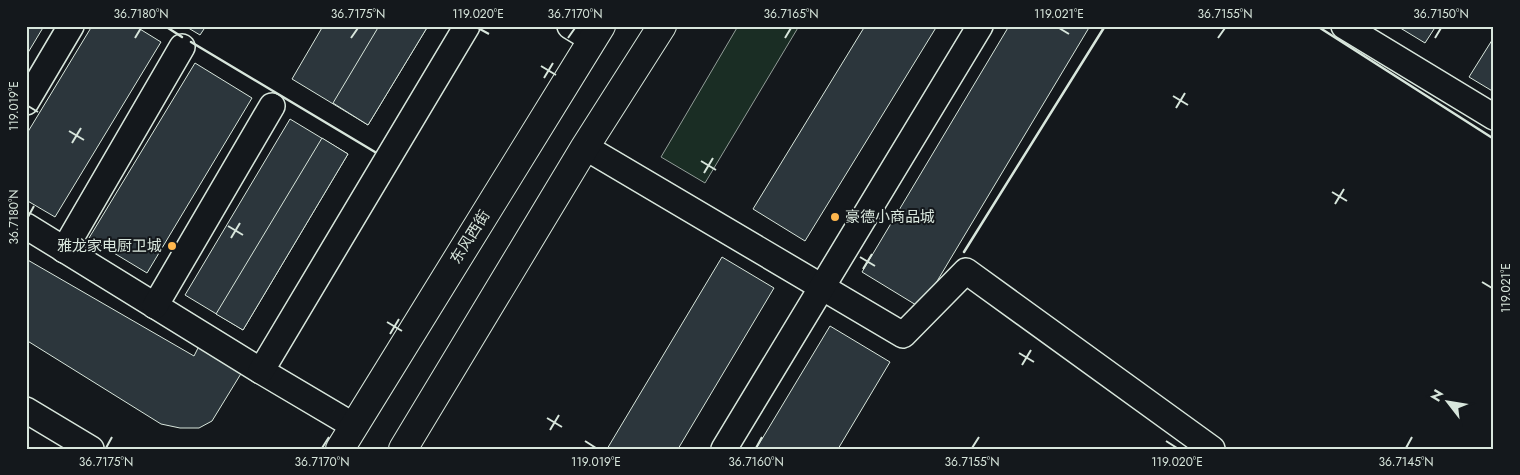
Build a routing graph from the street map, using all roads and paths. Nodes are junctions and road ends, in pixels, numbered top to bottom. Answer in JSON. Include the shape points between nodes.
{"nodes":[{"id":1,"x":72,"y":26,"type":"edge"},
{"id":2,"x":467,"y":26,"type":"edge"},
{"id":3,"x":662,"y":26,"type":"edge"},
{"id":4,"x":980,"y":26,"type":"edge"},
{"id":5,"x":1344,"y":26,"type":"edge"},
{"id":6,"x":588,"y":31,"type":"edge"},
{"id":7,"x":182,"y":47,"type":"dead end"},
{"id":8,"x":26,"y":102,"type":"edge"},
{"id":9,"x":272,"y":106,"type":"dead end"},
{"id":10,"x":1494,"y":117,"type":"edge"},
{"id":11,"x":585,"y":147,"type":"junction"},
{"id":12,"x":26,"y":226,"type":"edge"},
{"id":13,"x":64,"y":250,"type":"junction"},
{"id":14,"x":822,"y":287,"type":"junction"},
{"id":15,"x":155,"y":306,"type":"junction"},
{"id":16,"x":261,"y":371,"type":"junction"},
{"id":17,"x":26,"y":410,"type":"edge"},
{"id":18,"x":347,"y":437,"type":"edge"},
{"id":19,"x":75,"y":445,"type":"edge"},
{"id":20,"x":403,"y":449,"type":"edge"},
{"id":21,"x":724,"y":449,"type":"edge"},
{"id":22,"x":1212,"y":449,"type":"edge"}],
"edges":[{"from":1,"to":8,"type":"street"},
{"from":2,"to":16,"type":"street"},
{"from":3,"to":11,"type":"main road"},
{"from":4,"to":14,"type":"street"},
{"from":5,"to":10,"type":"street"},
{"from":6,"to":18,"type":"main road","name":"东风西街"},
{"from":7,"to":13,"type":"street"},
{"from":9,"to":15,"type":"street"},
{"from":11,"to":14,"type":"street"},
{"from":11,"to":20,"type":"main road"},
{"from":12,"to":13,"type":"street"},
{"from":13,"to":15,"type":"street"},
{"from":14,"to":21,"type":"street"},
{"from":14,"to":22,"type":"street","via":[[902,335],[966,271]]},
{"from":15,"to":16,"type":"street"},
{"from":16,"to":18,"type":"street"},
{"from":17,"to":19,"type":"street"}]}
